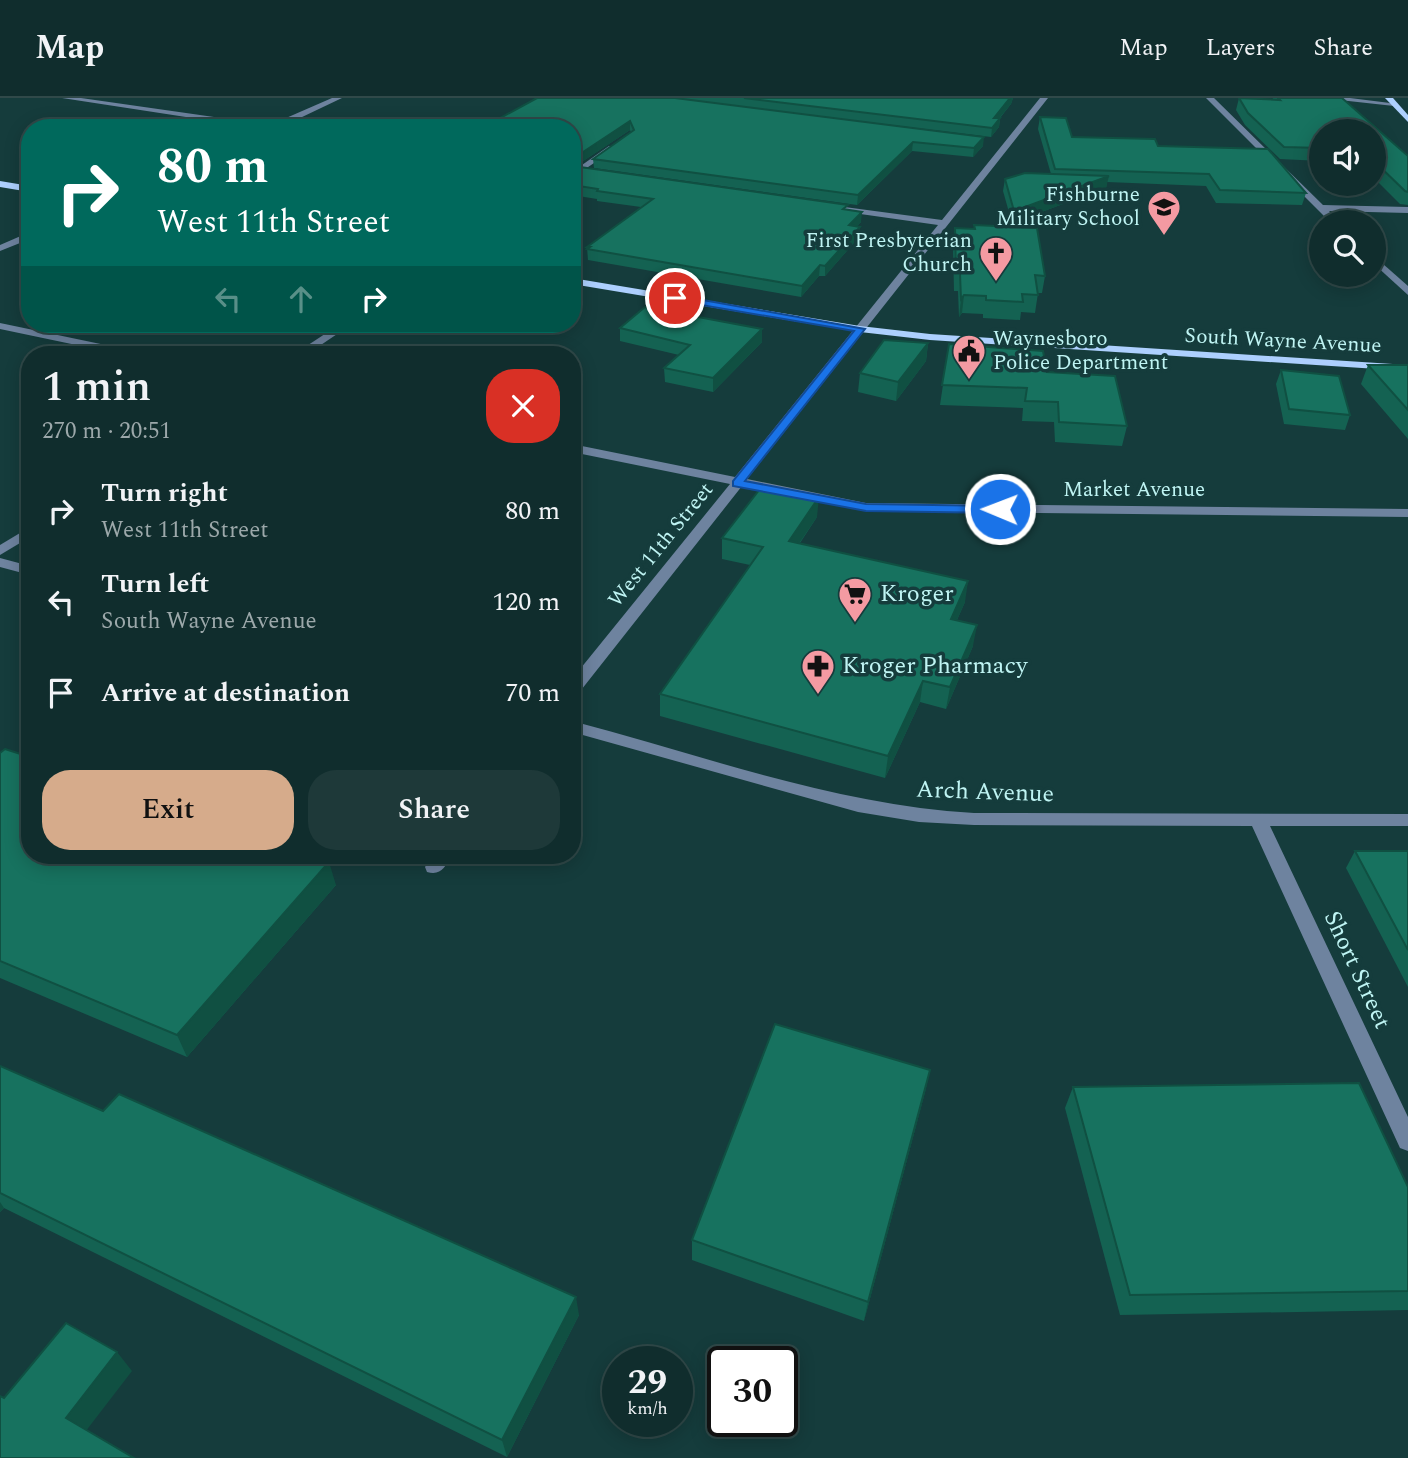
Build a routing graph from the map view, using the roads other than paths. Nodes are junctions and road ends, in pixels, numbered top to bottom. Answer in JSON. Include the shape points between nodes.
{"nodes":[{"id":1,"x":66,"y":98,"type":"edge"},
{"id":2,"x":338,"y":98,"type":"edge"},
{"id":3,"x":1044,"y":98,"type":"edge"},
{"id":4,"x":1210,"y":98,"type":"edge"},
{"id":5,"x":1325,"y":98,"type":"edge"},
{"id":6,"x":1392,"y":101,"type":"edge"},
{"id":7,"x":210,"y":119,"type":"edge"},
{"id":8,"x":292,"y":119,"type":"edge"},
{"id":9,"x":1408,"y":120,"type":"edge"},
{"id":10,"x":622,"y":141,"type":"edge"},
{"id":11,"x":994,"y":142,"type":"edge"},
{"id":12,"x":1008,"y":144,"type":"junction"},
{"id":13,"x":581,"y":168,"type":"edge"},
{"id":14,"x":581,"y":172,"type":"edge"},
{"id":15,"x":594,"y":173,"type":"edge"},
{"id":16,"x":0,"y":184,"type":"edge"},
{"id":17,"x":21,"y":188,"type":"edge"},
{"id":18,"x":813,"y":204,"type":"edge"},
{"id":19,"x":1321,"y":208,"type":"joint"},
{"id":20,"x":1408,"y":211,"type":"edge"},
{"id":21,"x":945,"y":223,"type":"junction"},
{"id":22,"x":21,"y":239,"type":"edge"},
{"id":23,"x":0,"y":248,"type":"edge"},
{"id":24,"x":1386,"y":271,"type":"edge"},
{"id":25,"x":581,"y":282,"type":"edge"},
{"id":26,"x":1408,"y":292,"type":"edge"},
{"id":27,"x":0,"y":326,"type":"edge"},
{"id":28,"x":860,"y":329,"type":"junction"},
{"id":29,"x":21,"y":330,"type":"edge"},
{"id":30,"x":34,"y":333,"type":"edge"},
{"id":31,"x":333,"y":333,"type":"edge"},
{"id":32,"x":96,"y":346,"type":"edge"},
{"id":33,"x":313,"y":346,"type":"edge"},
{"id":34,"x":1408,"y":368,"type":"edge"},
{"id":35,"x":581,"y":450,"type":"edge"},
{"id":36,"x":737,"y":483,"type":"junction"},
{"id":37,"x":1408,"y":513,"type":"edge"},
{"id":38,"x":21,"y":537,"type":"edge"},
{"id":39,"x":0,"y":551,"type":"edge"},
{"id":40,"x":0,"y":562,"type":"edge"},
{"id":41,"x":21,"y":568,"type":"edge"},
{"id":42,"x":581,"y":679,"type":"edge"},
{"id":43,"x":581,"y":729,"type":"edge"},
{"id":44,"x":1258,"y":820,"type":"junction"},
{"id":45,"x":1408,"y":820,"type":"edge"},
{"id":46,"x":1408,"y":1142,"type":"edge"}],
"edges":[{"from":1,"to":7,"type":"street"},
{"from":2,"to":8,"type":"street"},
{"from":3,"to":12,"type":"street","name":"West 11th Street"},
{"from":4,"to":19,"type":"street"},
{"from":5,"to":6,"type":"street"},
{"from":6,"to":9,"type":"main road"},
{"from":10,"to":13,"type":"street"},
{"from":11,"to":12,"type":"street"},
{"from":12,"to":21,"type":"street","name":"West 11th Street"},
{"from":14,"to":15,"type":"street"},
{"from":16,"to":17,"type":"main road"},
{"from":18,"to":21,"type":"street"},
{"from":19,"to":20,"type":"street"},
{"from":21,"to":28,"type":"street","name":"West 11th Street"},
{"from":22,"to":23,"type":"street"},
{"from":24,"to":26,"type":"street"},
{"from":25,"to":28,"type":"main road","name":"South Wayne Avenue"},
{"from":27,"to":29,"type":"street"},
{"from":28,"to":34,"type":"main road","name":"South Wayne Avenue","via":[[978,341]]},
{"from":28,"to":36,"type":"street","name":"West 11th Street"},
{"from":30,"to":32,"type":"street"},
{"from":31,"to":33,"type":"street"},
{"from":35,"to":36,"type":"street","name":"Market Avenue"},
{"from":36,"to":37,"type":"street","name":"Market Avenue","via":[[838,504],[895,509]]},
{"from":36,"to":42,"type":"street","name":"West 11th Street"},
{"from":38,"to":39,"type":"street"},
{"from":40,"to":41,"type":"street"},
{"from":43,"to":44,"type":"street","name":"Arch Avenue","via":[[858,806],[919,816]]},
{"from":44,"to":45,"type":"street","name":"Arch Avenue"},
{"from":44,"to":46,"type":"street","name":"Short Street"}]}
